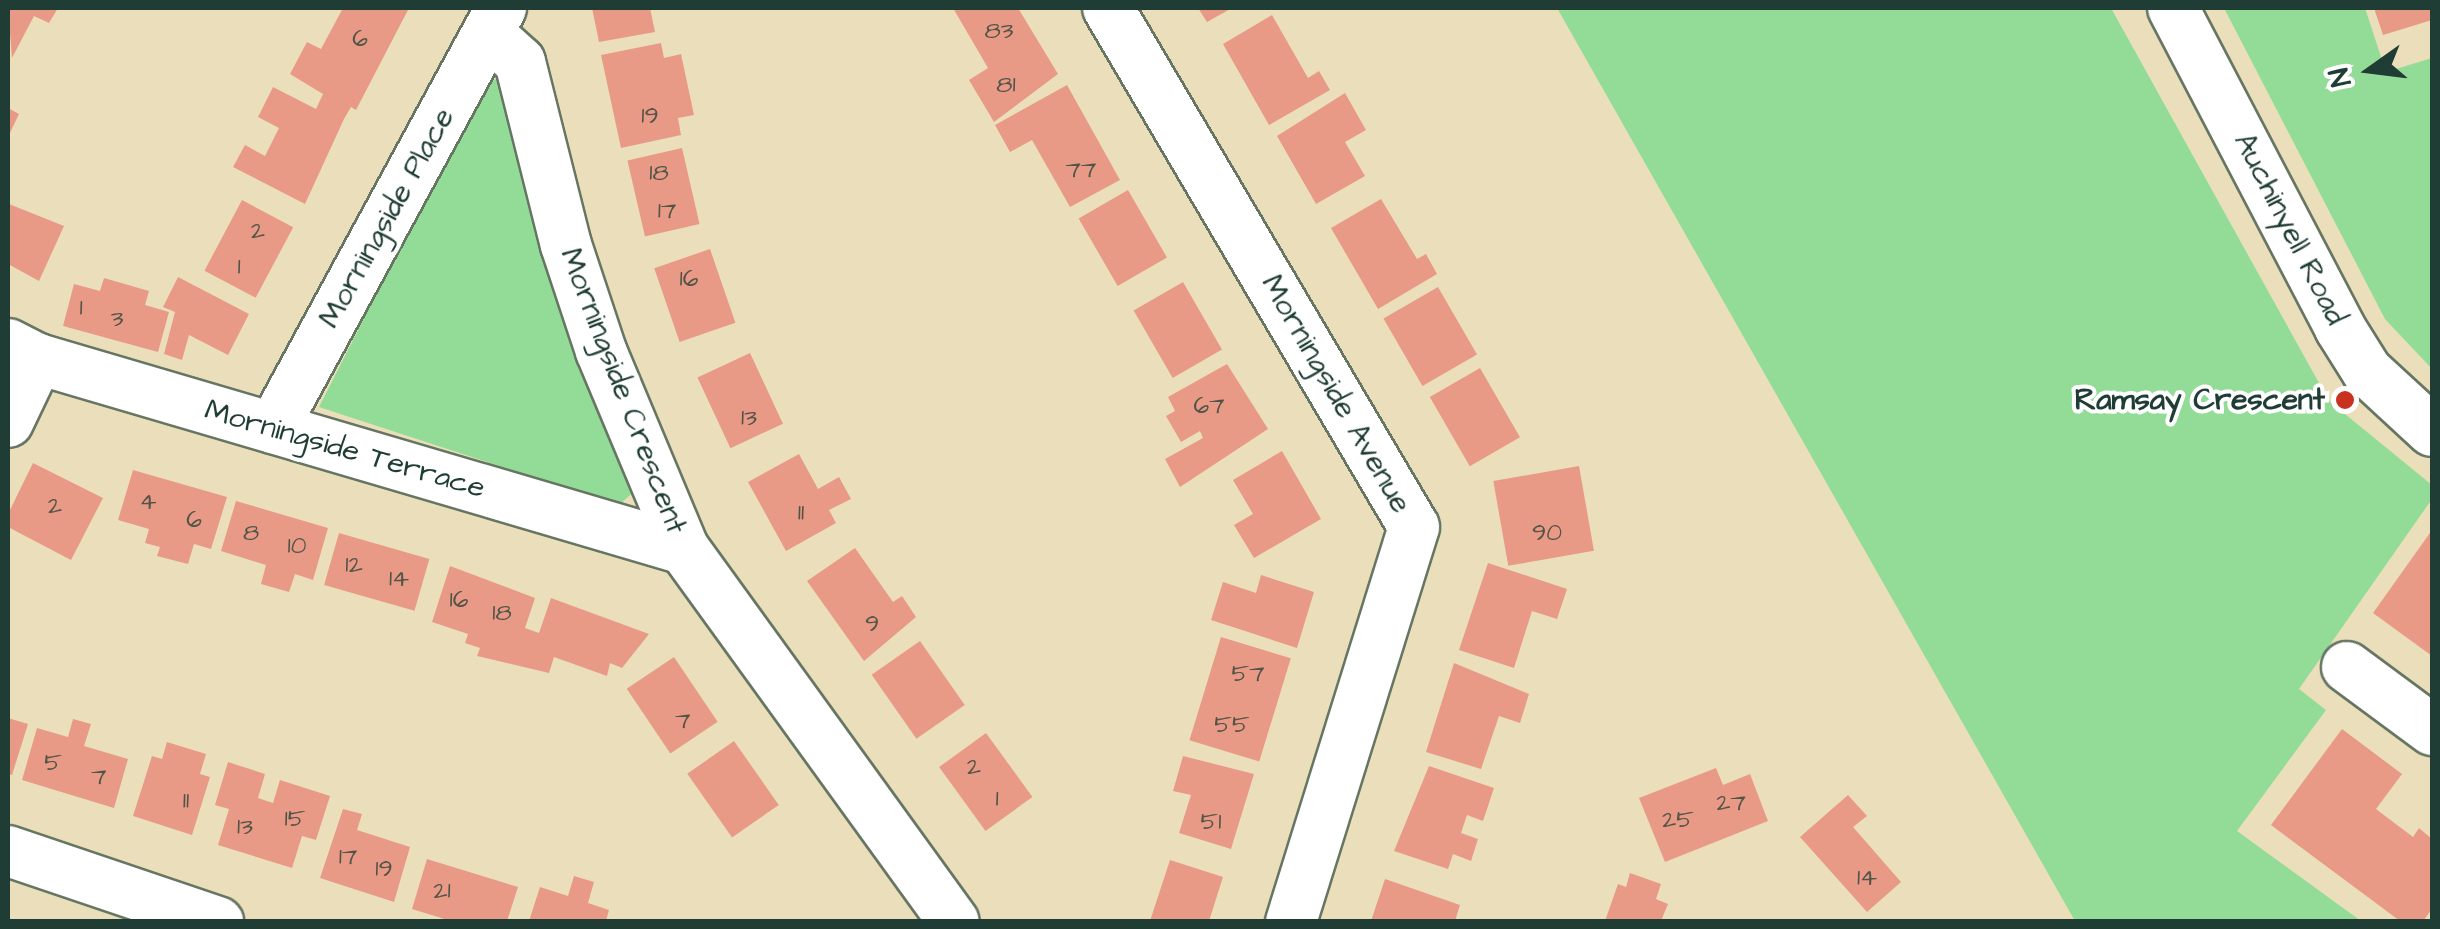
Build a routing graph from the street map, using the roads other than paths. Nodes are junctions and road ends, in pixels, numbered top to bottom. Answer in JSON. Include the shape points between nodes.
{"nodes":[{"id":1,"x":1108,"y":8,"type":"edge"},
{"id":2,"x":2174,"y":8,"type":"edge"},
{"id":3,"x":495,"y":20,"type":"edge"},
{"id":4,"x":23,"y":351,"type":"edge"},
{"id":5,"x":8,"y":422,"type":"edge"},
{"id":6,"x":273,"y":428,"type":"junction"},
{"id":7,"x":2432,"y":431,"type":"edge"},
{"id":8,"x":684,"y":549,"type":"junction"},
{"id":9,"x":2347,"y":667,"type":"dead end"},
{"id":10,"x":2432,"y":730,"type":"edge"},
{"id":11,"x":8,"y":851,"type":"edge"},
{"id":12,"x":218,"y":922,"type":"edge"},
{"id":13,"x":954,"y":922,"type":"edge"},
{"id":14,"x":1291,"y":922,"type":"edge"}],
"edges":[{"from":1,"to":14,"type":"street","name":"Morningside Avenue","via":[[1414,527]]},
{"from":2,"to":7,"type":"street","name":"Auchinyell Road","via":[[2340,328],[2368,371]]},
{"from":3,"to":6,"type":"street","name":"Morningside Place"},
{"from":3,"to":8,"type":"street","name":"Morningside Crescent","via":[[520,62],[566,245],[601,350]]},
{"from":4,"to":5,"type":"street"},
{"from":4,"to":6,"type":"street","name":"Morningside Terrace"},
{"from":6,"to":8,"type":"street","name":"Morningside Terrace"},
{"from":8,"to":13,"type":"street","name":"Morningside Crescent"},
{"from":9,"to":10,"type":"street"},
{"from":11,"to":12,"type":"street"}]}
